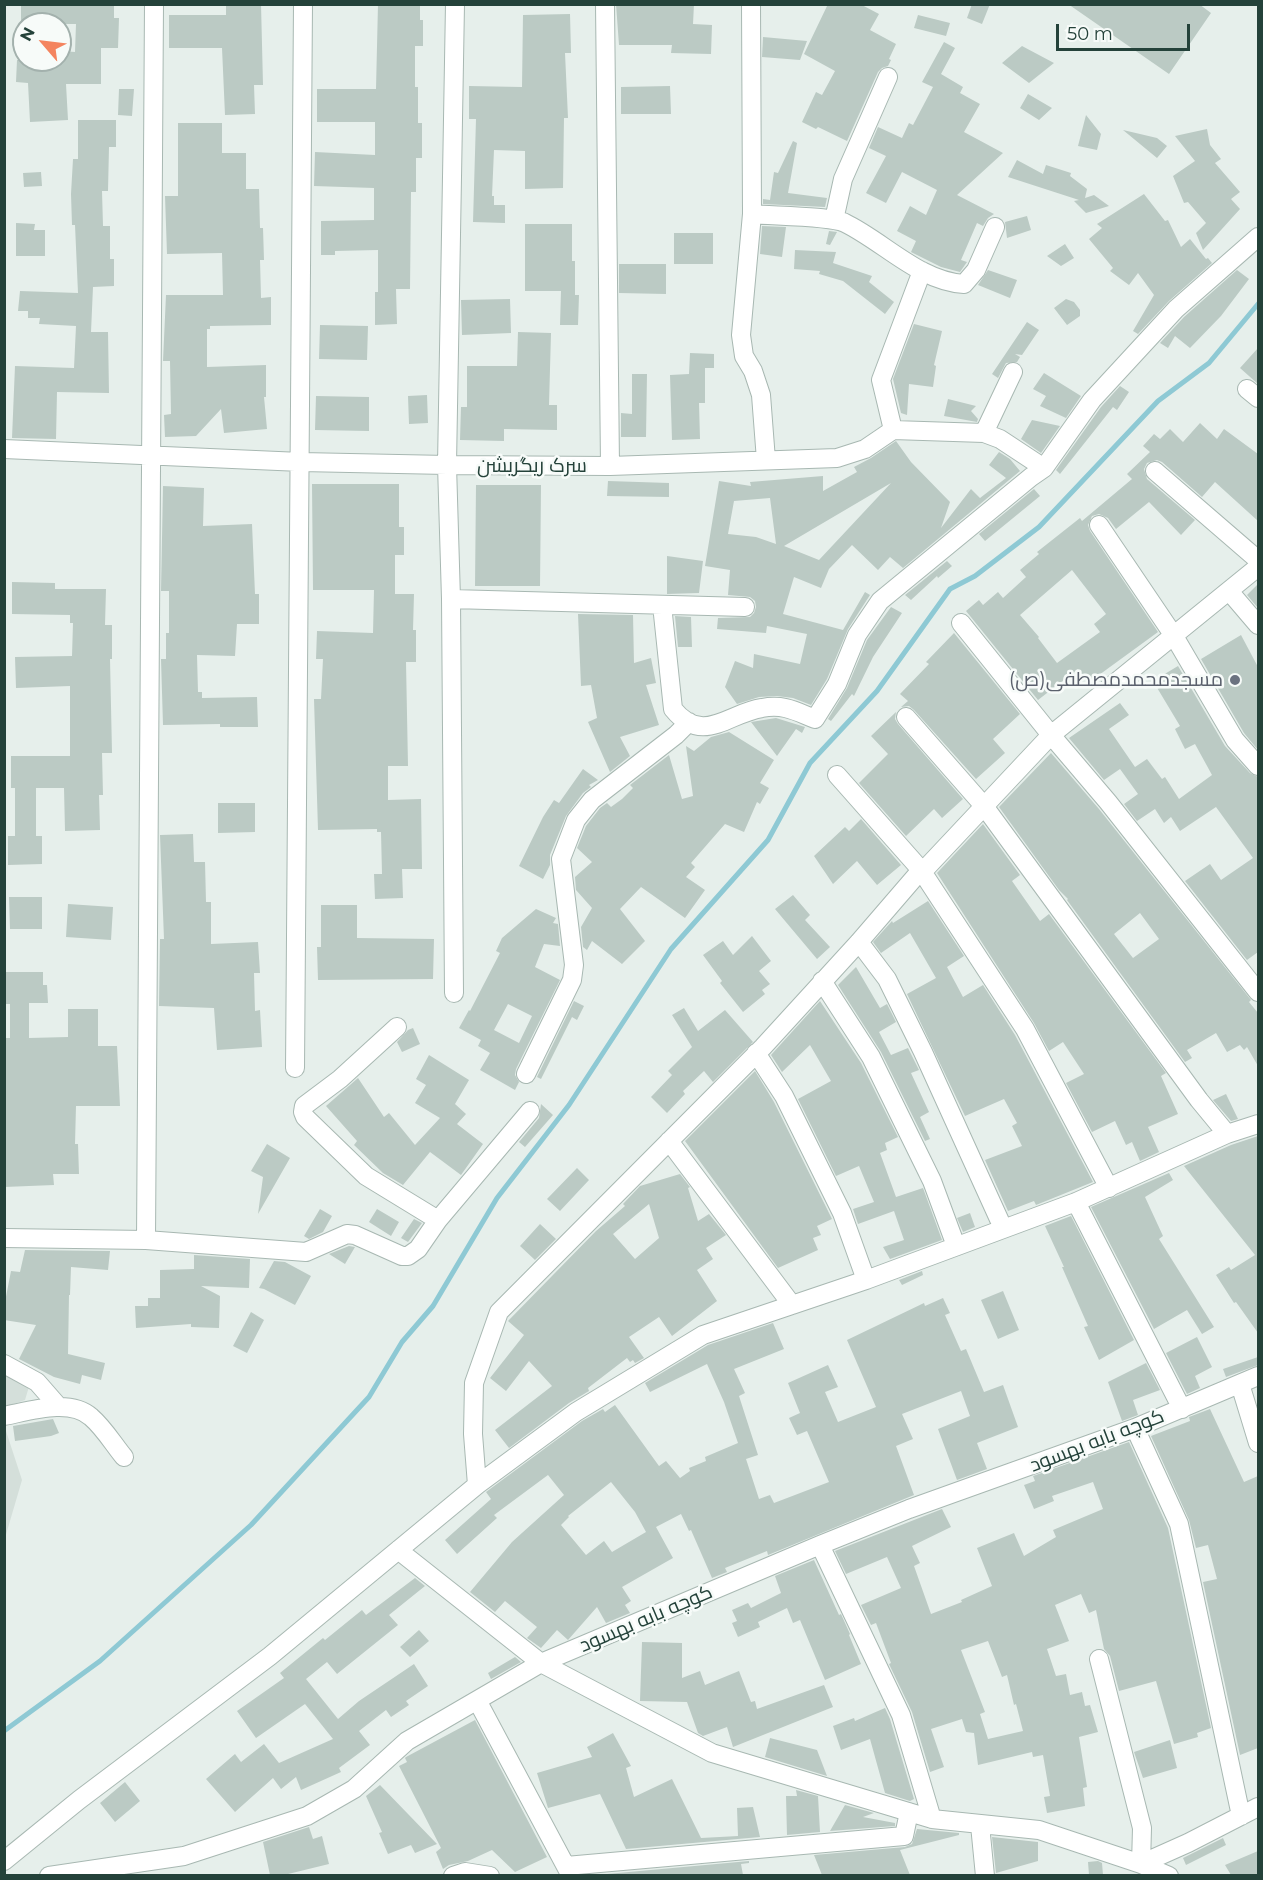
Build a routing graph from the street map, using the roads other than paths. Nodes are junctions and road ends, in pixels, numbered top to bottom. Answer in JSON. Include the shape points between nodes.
{"nodes":[{"id":1,"x":154,"y":4,"type":"edge"},
{"id":2,"x":303,"y":4,"type":"edge"},
{"id":3,"x":455,"y":4,"type":"edge"},
{"id":4,"x":605,"y":4,"type":"edge"},
{"id":5,"x":752,"y":4,"type":"edge"},
{"id":6,"x":888,"y":77,"type":"dead end"},
{"id":7,"x":752,"y":214,"type":"junction"},
{"id":8,"x":834,"y":220,"type":"junction"},
{"id":9,"x":995,"y":227,"type":"dead end"},
{"id":10,"x":1258,"y":237,"type":"edge"},
{"id":11,"x":922,"y":271,"type":"junction"},
{"id":12,"x":1013,"y":372,"type":"dead end"},
{"id":13,"x":893,"y":430,"type":"junction"},
{"id":14,"x":984,"y":433,"type":"junction"},
{"id":15,"x":4,"y":449,"type":"edge"},
{"id":16,"x":152,"y":455,"type":"junction"},
{"id":17,"x":766,"y":460,"type":"junction"},
{"id":18,"x":301,"y":462,"type":"junction"},
{"id":19,"x":447,"y":465,"type":"junction"},
{"id":20,"x":610,"y":466,"type":"junction"},
{"id":21,"x":1044,"y":468,"type":"junction"},
{"id":22,"x":1155,"y":471,"type":"dead end"},
{"id":23,"x":1099,"y":525,"type":"dead end"},
{"id":24,"x":1258,"y":560,"type":"edge"},
{"id":25,"x":1258,"y":567,"type":"edge"},
{"id":26,"x":1229,"y":591,"type":"junction"},
{"id":27,"x":451,"y":599,"type":"junction"},
{"id":28,"x":662,"y":605,"type":"junction"},
{"id":29,"x":745,"y":607,"type":"dead end"},
{"id":30,"x":961,"y":623,"type":"dead end"},
{"id":31,"x":1258,"y":624,"type":"edge"},
{"id":32,"x":1174,"y":636,"type":"junction"},
{"id":33,"x":906,"y":717,"type":"dead end"},
{"id":34,"x":689,"y":722,"type":"junction"},
{"id":35,"x":1051,"y":735,"type":"junction"},
{"id":36,"x":1258,"y":766,"type":"edge"},
{"id":37,"x":837,"y":775,"type":"dead end"},
{"id":38,"x":984,"y":806,"type":"junction"},
{"id":39,"x":921,"y":870,"type":"junction"},
{"id":40,"x":859,"y":942,"type":"junction"},
{"id":41,"x":822,"y":981,"type":"junction"},
{"id":42,"x":1258,"y":992,"type":"edge"},
{"id":43,"x":454,"y":993,"type":"dead end"},
{"id":44,"x":398,"y":1027,"type":"dead end"},
{"id":45,"x":756,"y":1053,"type":"junction"},
{"id":46,"x":295,"y":1068,"type":"dead end"},
{"id":47,"x":526,"y":1074,"type":"dead end"},
{"id":48,"x":530,"y":1111,"type":"dead end"},
{"id":49,"x":1258,"y":1124,"type":"edge"},
{"id":50,"x":1227,"y":1134,"type":"junction"},
{"id":51,"x":669,"y":1141,"type":"junction"},
{"id":52,"x":1109,"y":1188,"type":"junction"},
{"id":53,"x":1076,"y":1202,"type":"junction"},
{"id":54,"x":438,"y":1220,"type":"junction"},
{"id":55,"x":1003,"y":1227,"type":"junction"},
{"id":56,"x":4,"y":1238,"type":"edge"},
{"id":57,"x":146,"y":1240,"type":"junction"},
{"id":58,"x":956,"y":1246,"type":"junction"},
{"id":59,"x":866,"y":1280,"type":"junction"},
{"id":60,"x":792,"y":1305,"type":"junction"},
{"id":61,"x":4,"y":1364,"type":"edge"},
{"id":62,"x":1258,"y":1376,"type":"edge"},
{"id":63,"x":1240,"y":1384,"type":"junction"},
{"id":64,"x":58,"y":1406,"type":"junction"},
{"id":65,"x":1182,"y":1409,"type":"junction"},
{"id":66,"x":4,"y":1416,"type":"edge"},
{"id":67,"x":1135,"y":1428,"type":"junction"},
{"id":68,"x":1258,"y":1443,"type":"edge"},
{"id":69,"x":124,"y":1457,"type":"dead end"},
{"id":70,"x":477,"y":1485,"type":"junction"},
{"id":71,"x":820,"y":1545,"type":"junction"},
{"id":72,"x":398,"y":1551,"type":"junction"},
{"id":73,"x":1099,"y":1659,"type":"dead end"},
{"id":74,"x":541,"y":1664,"type":"junction"},
{"id":75,"x":478,"y":1701,"type":"junction"},
{"id":76,"x":1258,"y":1808,"type":"edge"},
{"id":77,"x":909,"y":1812,"type":"junction"},
{"id":78,"x":1241,"y":1816,"type":"junction"},
{"id":79,"x":932,"y":1820,"type":"junction"},
{"id":80,"x":980,"y":1825,"type":"junction"},
{"id":81,"x":4,"y":1861,"type":"edge"},
{"id":82,"x":1142,"y":1864,"type":"junction"},
{"id":83,"x":569,"y":1871,"type":"edge"},
{"id":84,"x":49,"y":1875,"type":"edge"},
{"id":85,"x":453,"y":1875,"type":"edge"},
{"id":86,"x":490,"y":1875,"type":"edge"},
{"id":87,"x":985,"y":1875,"type":"edge"},
{"id":88,"x":1169,"y":1875,"type":"edge"}],
"edges":[{"from":1,"to":16,"type":"street"},
{"from":2,"to":18,"type":"street"},
{"from":3,"to":19,"type":"street"},
{"from":4,"to":20,"type":"street"},
{"from":5,"to":7,"type":"street"},
{"from":6,"to":8,"type":"street","via":[[843,179]]},
{"from":7,"to":8,"type":"street"},
{"from":7,"to":17,"type":"street","via":[[741,335],[744,356],[761,395]]},
{"from":8,"to":11,"type":"street","via":[[843,221]]},
{"from":9,"to":11,"type":"street","via":[[976,270],[964,284]]},
{"from":10,"to":21,"type":"street","via":[[1176,309],[1092,400]]},
{"from":11,"to":13,"type":"street","via":[[881,380]]},
{"from":12,"to":14,"type":"street"},
{"from":13,"to":14,"type":"street"},
{"from":13,"to":17,"type":"street","name":"سرک ریگریشن","via":[[865,448],[837,458]]},
{"from":14,"to":21,"type":"street"},
{"from":15,"to":16,"type":"street","name":"سرک ریگریشن"},
{"from":16,"to":18,"type":"street","name":"سرک ریگریشن"},
{"from":16,"to":57,"type":"street"},
{"from":17,"to":20,"type":"street","name":"سرک ریگریشن"},
{"from":18,"to":19,"type":"street","name":"سرک ریگریشن"},
{"from":18,"to":46,"type":"street"},
{"from":19,"to":20,"type":"street","name":"سرک ریگریشن"},
{"from":19,"to":27,"type":"street"},
{"from":21,"to":34,"type":"street","via":[[880,601],[857,636],[837,684],[815,719],[791,708],[761,708],[710,727]]},
{"from":22,"to":24,"type":"street"},
{"from":23,"to":32,"type":"street"},
{"from":25,"to":26,"type":"street"},
{"from":26,"to":31,"type":"street"},
{"from":26,"to":32,"type":"street"},
{"from":27,"to":28,"type":"street"},
{"from":27,"to":43,"type":"street"},
{"from":28,"to":29,"type":"street"},
{"from":28,"to":34,"type":"street","via":[[673,709]]},
{"from":30,"to":35,"type":"street"},
{"from":32,"to":35,"type":"street"},
{"from":32,"to":36,"type":"street","via":[[1235,740]]},
{"from":33,"to":38,"type":"street"},
{"from":34,"to":47,"type":"street","via":[[592,800],[576,820],[561,859],[574,965],[572,980]]},
{"from":35,"to":38,"type":"street"},
{"from":35,"to":42,"type":"street"},
{"from":37,"to":39,"type":"street"},
{"from":38,"to":39,"type":"street"},
{"from":38,"to":50,"type":"street"},
{"from":39,"to":40,"type":"street"},
{"from":39,"to":52,"type":"street","via":[[1024,1029]]},
{"from":40,"to":41,"type":"street"},
{"from":40,"to":55,"type":"street","via":[[887,979]]},
{"from":41,"to":45,"type":"street"},
{"from":41,"to":58,"type":"street","via":[[871,1057],[932,1181]]},
{"from":44,"to":54,"type":"street","via":[[304,1107],[303,1112],[366,1176]]},
{"from":45,"to":51,"type":"street"},
{"from":45,"to":59,"type":"street","via":[[784,1096],[842,1213]]},
{"from":48,"to":54,"type":"street"},
{"from":49,"to":50,"type":"street"},
{"from":50,"to":52,"type":"street"},
{"from":51,"to":60,"type":"street"},
{"from":51,"to":70,"type":"street","via":[[499,1312],[474,1383]]},
{"from":52,"to":53,"type":"street"},
{"from":53,"to":55,"type":"street"},
{"from":53,"to":65,"type":"street"},
{"from":54,"to":57,"type":"street","via":[[418,1249],[408,1256],[347,1234],[306,1252]]},
{"from":55,"to":58,"type":"street"},
{"from":56,"to":57,"type":"street"},
{"from":58,"to":59,"type":"street"},
{"from":59,"to":60,"type":"street"},
{"from":60,"to":70,"type":"street","via":[[704,1335],[576,1412]]},
{"from":61,"to":64,"type":"street","via":[[38,1382]]},
{"from":62,"to":63,"type":"street","name":"کوچه بابه بهسود"},
{"from":63,"to":65,"type":"street","name":"کوچه بابه بهسود"},
{"from":63,"to":68,"type":"street"},
{"from":64,"to":66,"type":"street"},
{"from":64,"to":69,"type":"street","via":[[90,1416]]},
{"from":65,"to":67,"type":"street","name":"کوچه بابه بهسود"},
{"from":67,"to":71,"type":"street","name":"کوچه بابه بهسود"},
{"from":67,"to":78,"type":"street","via":[[1179,1524]]},
{"from":70,"to":72,"type":"street"},
{"from":71,"to":74,"type":"street","name":"کوچه بابه بهسود"},
{"from":71,"to":79,"type":"street","via":[[901,1715]]},
{"from":72,"to":74,"type":"street"},
{"from":72,"to":81,"type":"street","via":[[270,1656]]},
{"from":73,"to":82,"type":"street","via":[[1142,1828]]},
{"from":74,"to":75,"type":"street","name":"کوچه بابه بهسود"},
{"from":74,"to":77,"type":"street","via":[[712,1754]]},
{"from":75,"to":83,"type":"street"},
{"from":75,"to":84,"type":"street","name":"کوچه بابه بهسود","via":[[407,1741],[354,1789],[307,1816],[184,1856]]},
{"from":76,"to":78,"type":"street"},
{"from":77,"to":79,"type":"street"},
{"from":77,"to":83,"type":"street","via":[[904,1836]]},
{"from":78,"to":82,"type":"street"},
{"from":79,"to":80,"type":"street"},
{"from":80,"to":82,"type":"street","via":[[1039,1830]]},
{"from":80,"to":87,"type":"street"},
{"from":82,"to":88,"type":"street"},
{"from":85,"to":86,"type":"street"}]}
